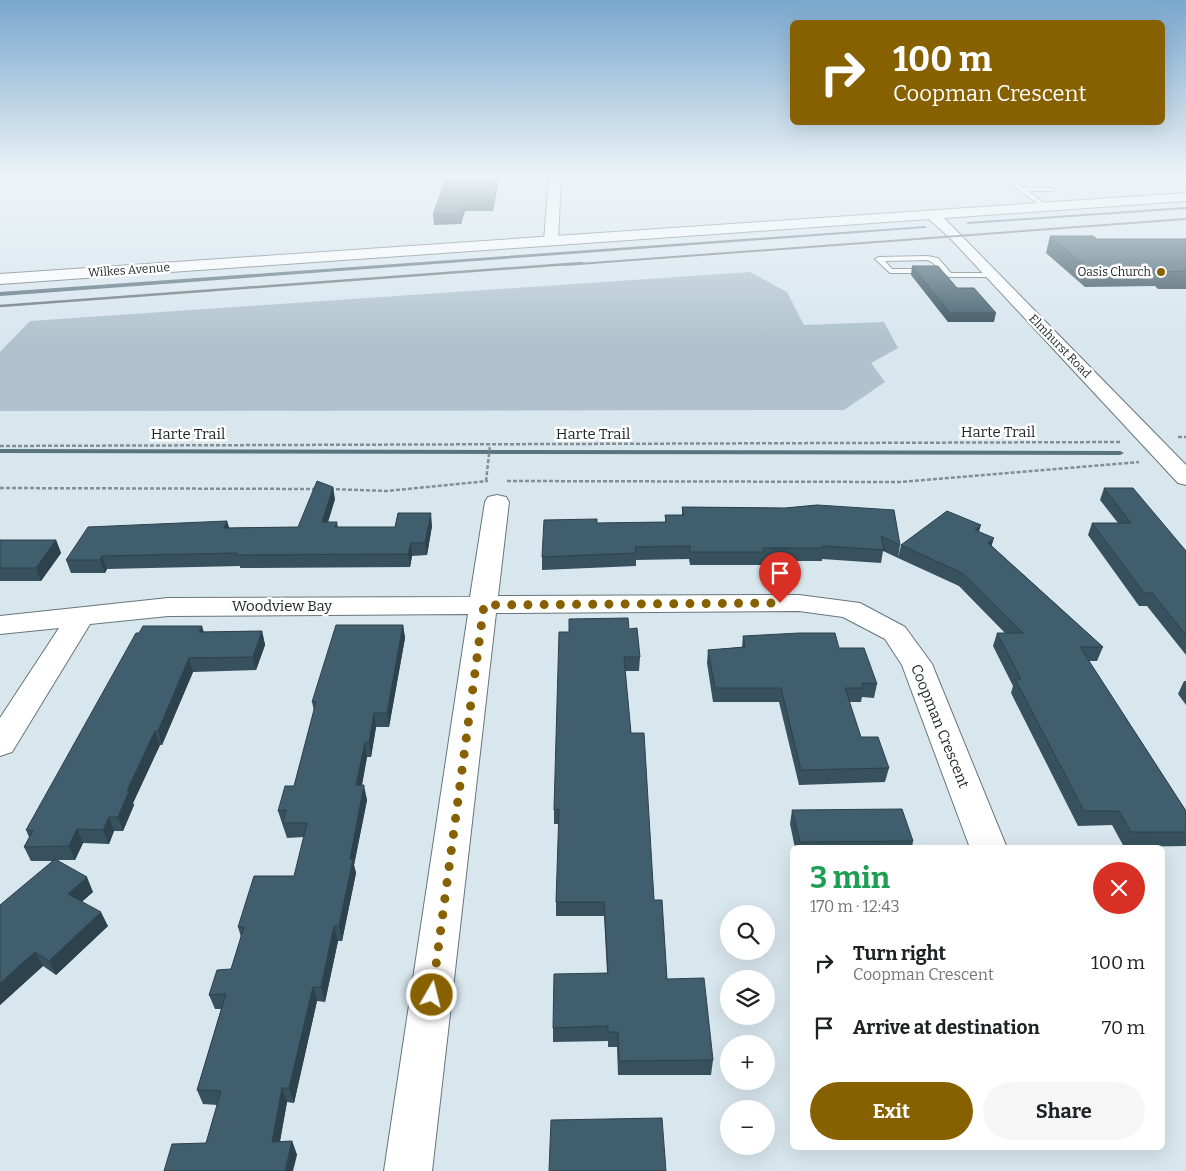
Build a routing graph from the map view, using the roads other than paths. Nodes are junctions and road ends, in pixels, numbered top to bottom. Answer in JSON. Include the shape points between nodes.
{"nodes":[{"id":1,"x":552,"y":232,"type":"edge"},
{"id":2,"x":688,"y":232,"type":"edge"},
{"id":3,"x":951,"y":232,"type":"edge"},
{"id":4,"x":551,"y":241,"type":"junction"},
{"id":5,"x":945,"y":271,"type":"junction"},
{"id":6,"x":992,"y":275,"type":"junction"},
{"id":7,"x":0,"y":279,"type":"edge"},
{"id":8,"x":1185,"y":477,"type":"edge"},
{"id":9,"x":494,"y":486,"type":"road end"},
{"id":10,"x":484,"y":605,"type":"junction"},
{"id":11,"x":81,"y":615,"type":"junction"},
{"id":12,"x":0,"y":625,"type":"edge"},
{"id":13,"x":0,"y":744,"type":"edge"},
{"id":14,"x":988,"y":845,"type":"edge"},
{"id":15,"x":408,"y":1171,"type":"edge"}],
"edges":[{"from":1,"to":4,"type":"street"},
{"from":2,"to":4,"type":"street","name":"Wilkes Avenue"},
{"from":3,"to":6,"type":"street","name":"Elmhurst Road"},
{"from":4,"to":7,"type":"street","name":"Wilkes Avenue"},
{"from":5,"to":5,"type":"lane","via":[[935,260],[927,258],[879,259],[890,271]]},
{"from":5,"to":6,"type":"lane","via":[[949,275]]},
{"from":6,"to":8,"type":"street","name":"Elmhurst Road"},
{"from":9,"to":10,"type":"street"},
{"from":10,"to":11,"type":"street","name":"Woodview Bay","via":[[168,606]]},
{"from":10,"to":14,"type":"street","name":"Coopman Crescent","via":[[799,603],[850,609],[895,632],[917,664]]},
{"from":10,"to":15,"type":"street"},
{"from":11,"to":12,"type":"street","name":"Woodview Bay"},
{"from":11,"to":13,"type":"street"}]}
